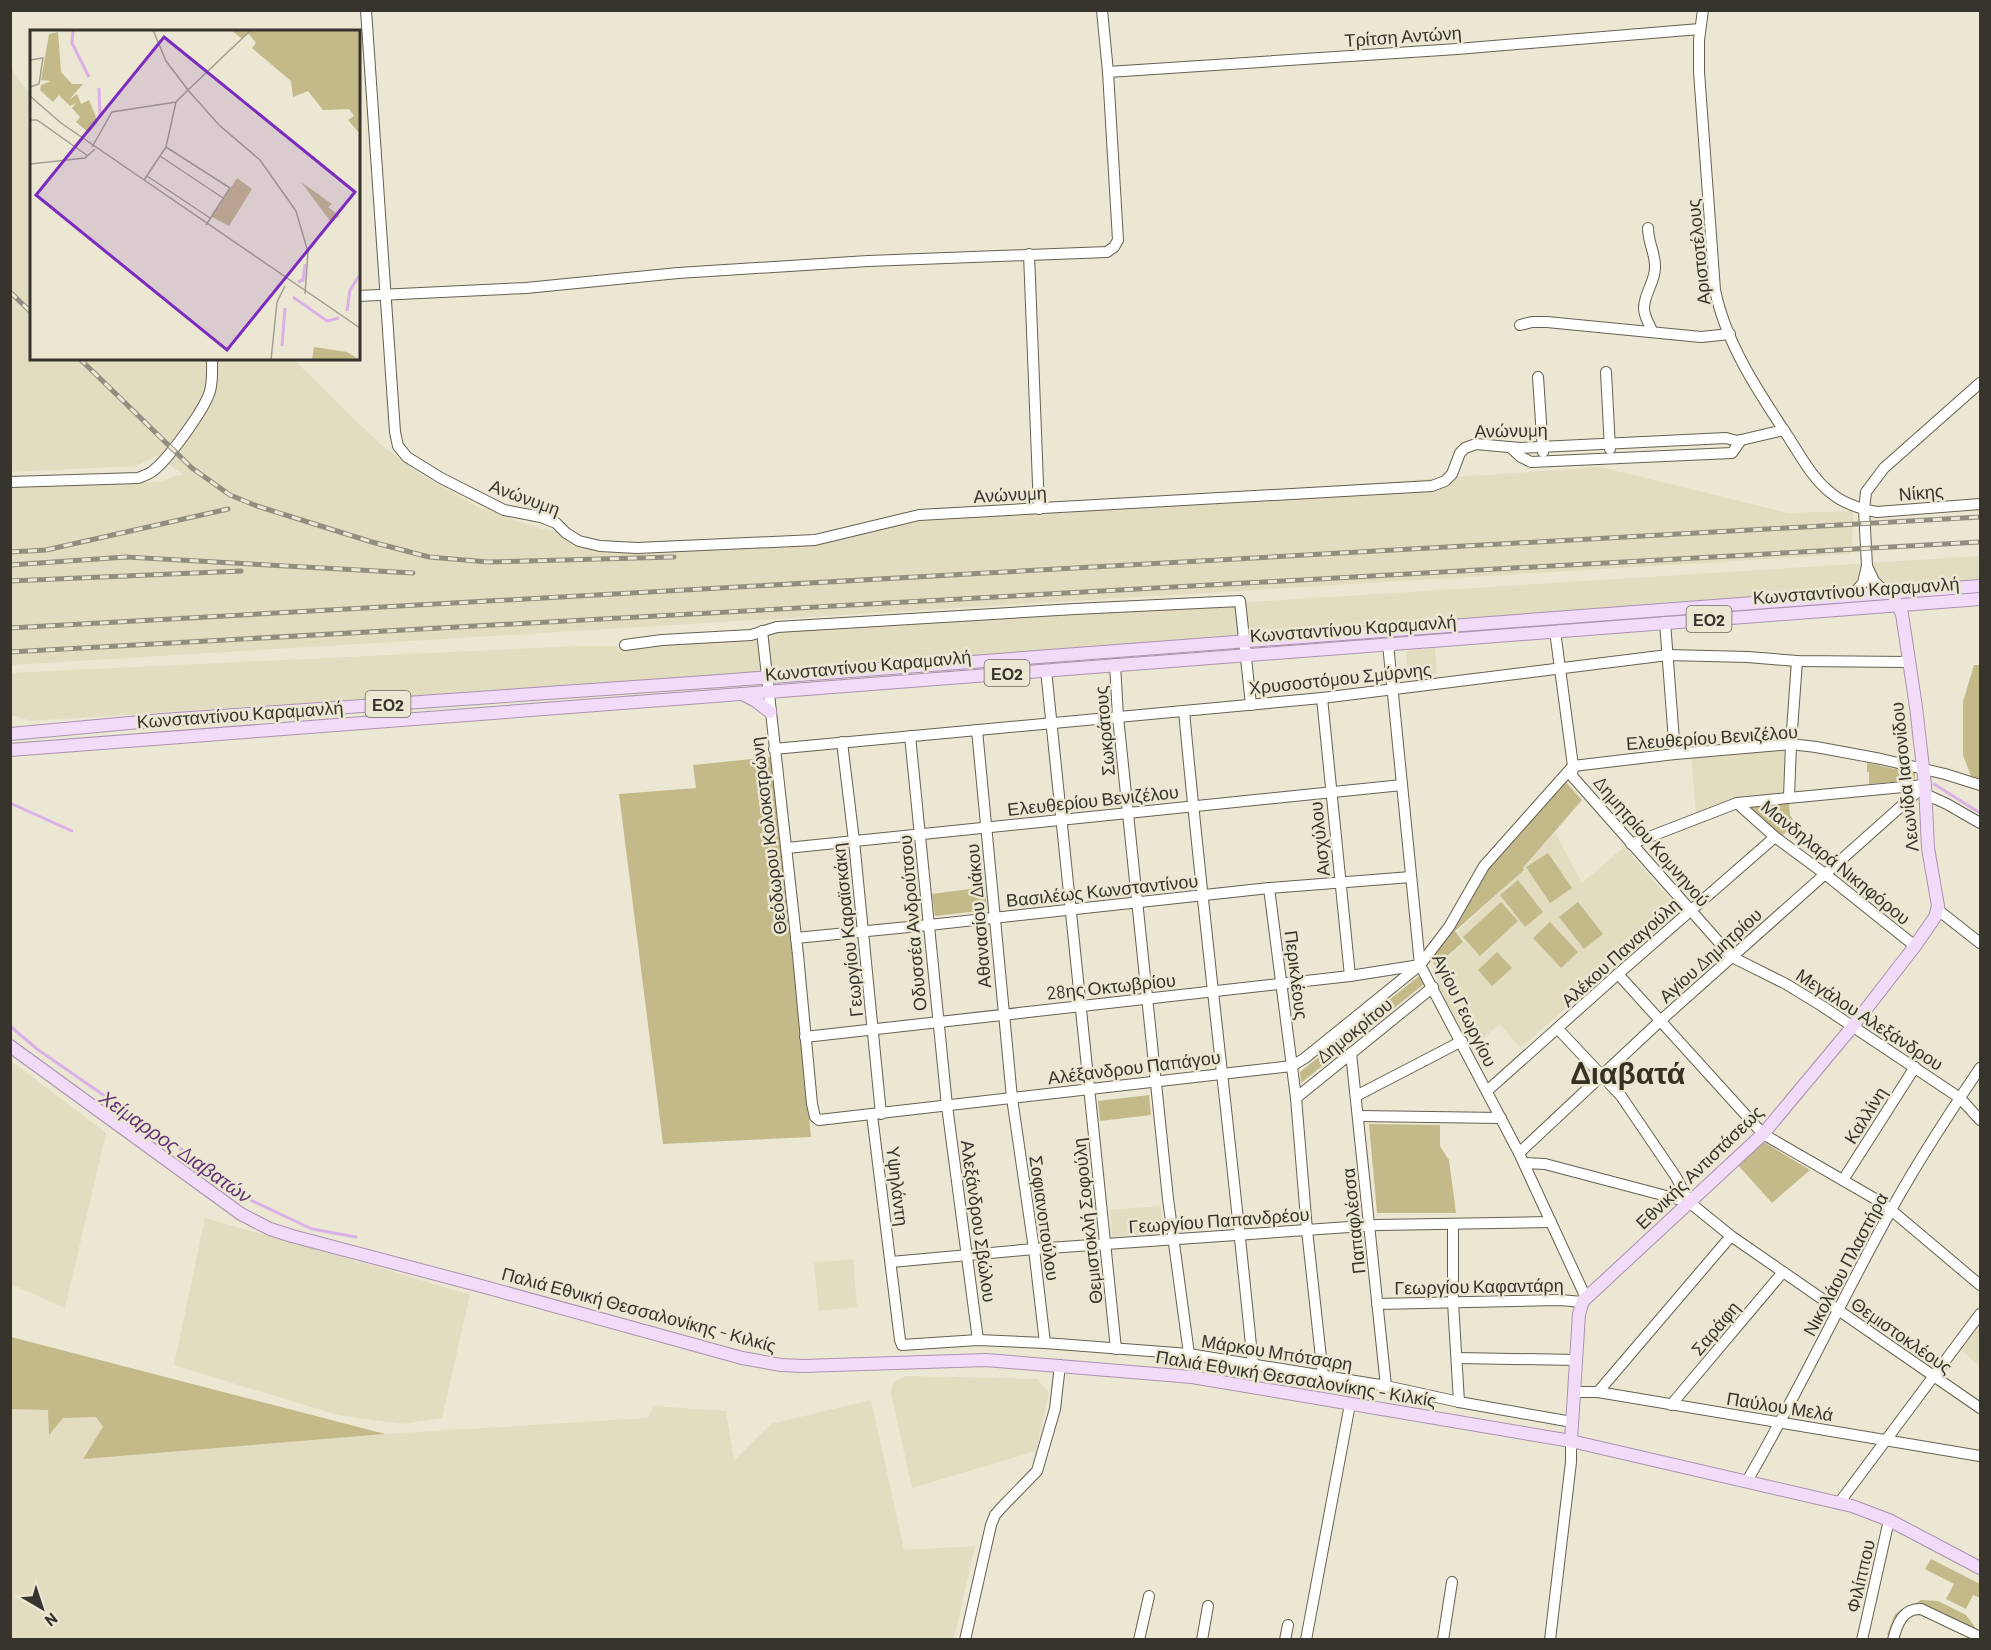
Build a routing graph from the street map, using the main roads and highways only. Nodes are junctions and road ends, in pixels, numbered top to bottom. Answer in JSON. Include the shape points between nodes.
{"nodes":[{"id":1,"x":1980,"y":586,"type":"edge"},
{"id":2,"x":1885,"y":592,"type":"junction"},
{"id":3,"x":1980,"y":599,"type":"edge"},
{"id":4,"x":1898,"y":604,"type":"junction"},
{"id":5,"x":741,"y":694,"type":"junction"},
{"id":6,"x":770,"y":712,"type":"road end"},
{"id":7,"x":10,"y":726,"type":"edge"},
{"id":8,"x":33,"y":732,"type":"junction"},
{"id":9,"x":10,"y":734,"type":"edge"},
{"id":10,"x":10,"y":750,"type":"edge"},
{"id":11,"x":1938,"y":910,"type":"joint"},
{"id":12,"x":10,"y":1046,"type":"edge"},
{"id":13,"x":1574,"y":1437,"type":"junction"},
{"id":14,"x":1980,"y":1568,"type":"edge"}],
"edges":[{"from":1,"to":2,"type":"main road","name":"Κωνσταντίνου Καραμανλή","number":"ΕΟ2"},
{"from":2,"to":4,"type":"main road"},
{"from":2,"to":8,"type":"main road","name":"Κωνσταντίνου Καραμανλή","number":"ΕΟ2"},
{"from":3,"to":4,"type":"main road","name":"Κωνσταντίνου Καραμανλή","number":"ΕΟ2"},
{"from":4,"to":5,"type":"main road","name":"Κωνσταντίνου Καραμανλή","number":"ΕΟ2"},
{"from":4,"to":11,"type":"main road","name":"Λεωνίδα Ιασονίδου","via":[[1916,707],[1928,848]]},
{"from":5,"to":6,"type":"main road"},
{"from":5,"to":10,"type":"main road","name":"Κωνσταντίνου Καραμανλή","number":"ΕΟ2"},
{"from":7,"to":8,"type":"main road"},
{"from":8,"to":9,"type":"main road","name":"Κωνσταντίνου Καραμανλή","number":"ΕΟ2"},
{"from":11,"to":13,"type":"main road","name":"Εθνικής Αντιστάσεως","via":[[1853,1026],[1763,1134],[1584,1300],[1579,1314]]},
{"from":12,"to":13,"type":"main road","name":"Παλιά Εθνική Θεσσαλονίκης - Κιλκίς","via":[[264,1226],[762,1362],[803,1366],[986,1360],[1192,1377]]},
{"from":13,"to":14,"type":"main road","name":"Παλιά Εθνική Θεσσαλονίκης - Κιλκίς","via":[[1860,1508]]}]}
